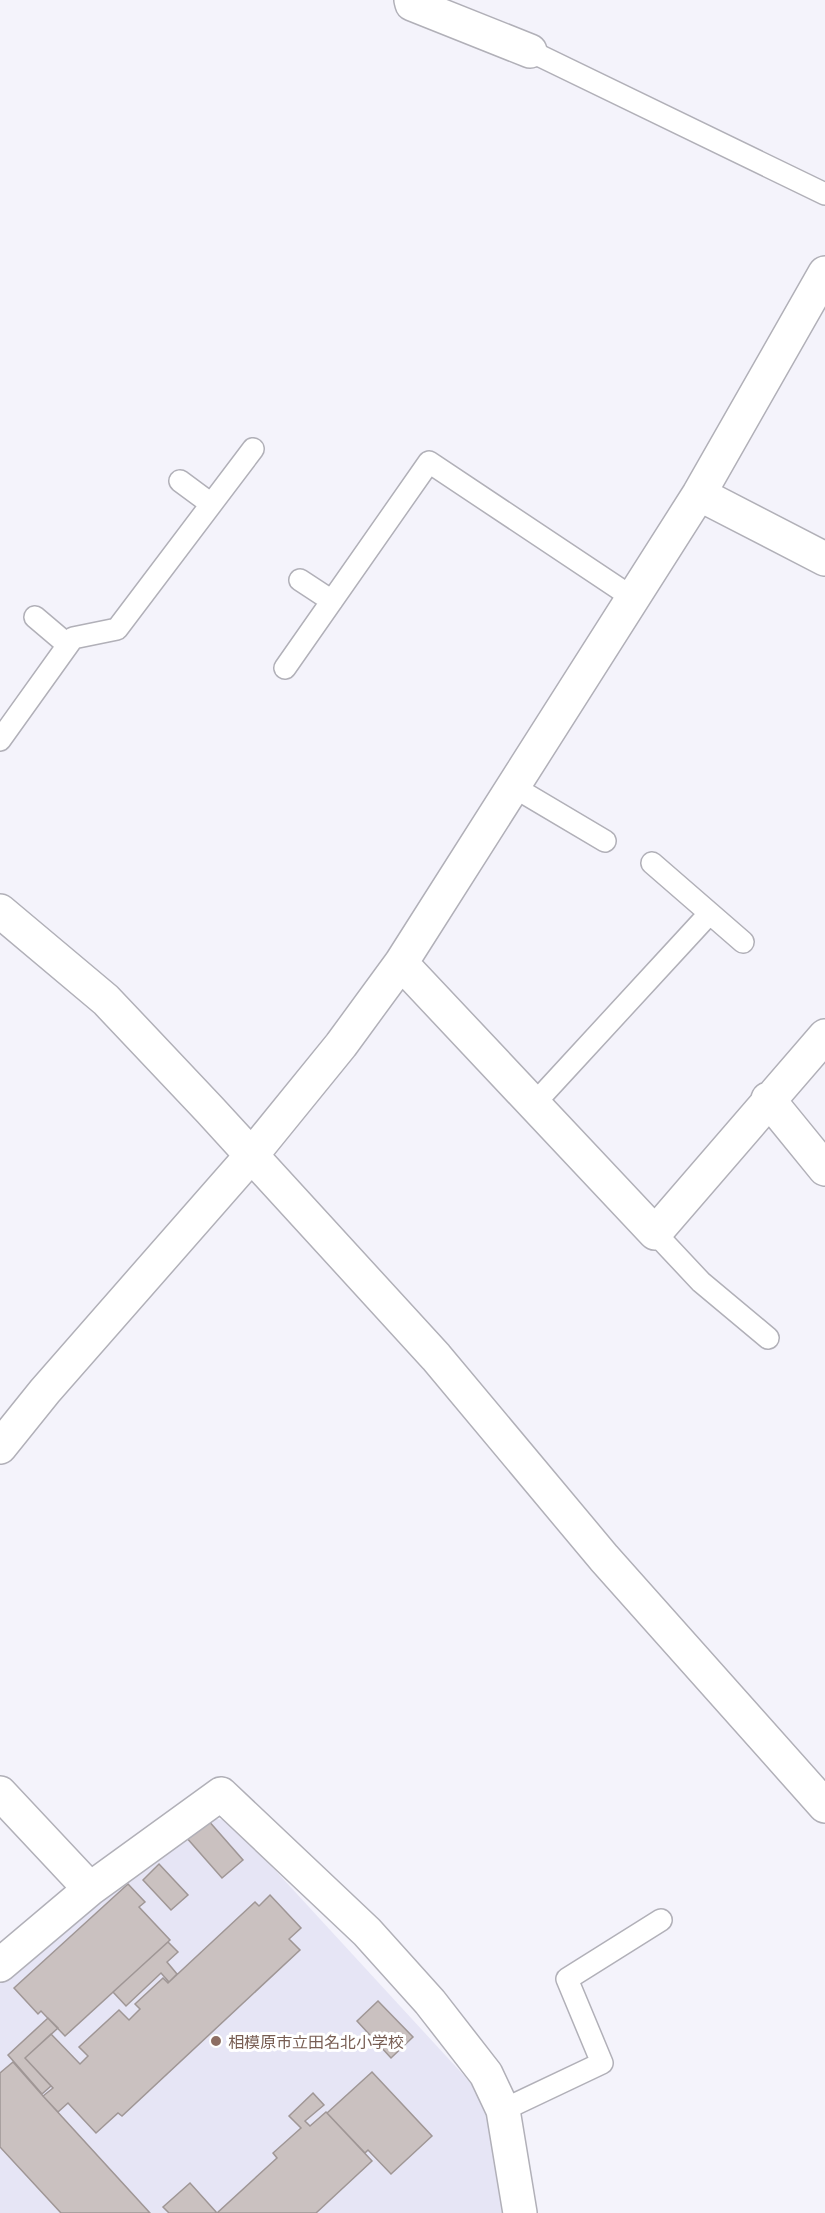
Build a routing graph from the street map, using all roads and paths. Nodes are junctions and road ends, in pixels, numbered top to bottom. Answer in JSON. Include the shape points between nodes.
{"nodes":[{"id":1,"x":411,"y":0,"type":"edge"},
{"id":2,"x":530,"y":51,"type":"joint"},
{"id":3,"x":825,"y":194,"type":"edge"},
{"id":4,"x":825,"y":273,"type":"edge"},
{"id":5,"x":253,"y":449,"type":"dead end"},
{"id":6,"x":180,"y":481,"type":"dead end"},
{"id":7,"x":699,"y":494,"type":"junction"},
{"id":8,"x":211,"y":504,"type":"junction"},
{"id":9,"x":825,"y":559,"type":"edge"},
{"id":10,"x":300,"y":580,"type":"dead end"},
{"id":11,"x":633,"y":598,"type":"junction"},
{"id":12,"x":332,"y":602,"type":"junction"},
{"id":13,"x":34,"y":617,"type":"dead end"},
{"id":14,"x":68,"y":645,"type":"junction"},
{"id":15,"x":285,"y":668,"type":"dead end"},
{"id":16,"x":0,"y":740,"type":"edge"},
{"id":17,"x":514,"y":787,"type":"junction"},
{"id":18,"x":605,"y":841,"type":"dead end"},
{"id":19,"x":652,"y":863,"type":"dead end"},
{"id":20,"x":0,"y":911,"type":"edge"},
{"id":21,"x":708,"y":914,"type":"junction"},
{"id":22,"x":743,"y":942,"type":"dead end"},
{"id":23,"x":401,"y":963,"type":"junction"},
{"id":24,"x":825,"y":1036,"type":"edge"},
{"id":25,"x":768,"y":1099,"type":"junction"},
{"id":26,"x":534,"y":1104,"type":"junction"},
{"id":27,"x":250,"y":1157,"type":"junction"},
{"id":28,"x":825,"y":1169,"type":"edge"},
{"id":29,"x":655,"y":1233,"type":"junction"},
{"id":30,"x":768,"y":1338,"type":"dead end"},
{"id":31,"x":0,"y":1447,"type":"edge"},
{"id":32,"x":0,"y":1793,"type":"edge"},
{"id":33,"x":825,"y":1806,"type":"edge"},
{"id":34,"x":90,"y":1889,"type":"junction"},
{"id":35,"x":662,"y":1920,"type":"dead end"},
{"id":36,"x":0,"y":1965,"type":"edge"},
{"id":37,"x":503,"y":2109,"type":"junction"},
{"id":38,"x":520,"y":2213,"type":"edge"}],
"edges":[{"from":1,"to":2,"type":"street","via":[[412,4]]},
{"from":2,"to":3,"type":"lane"},
{"from":4,"to":7,"type":"street"},
{"from":5,"to":8,"type":"lane"},
{"from":6,"to":8,"type":"lane"},
{"from":7,"to":9,"type":"street"},
{"from":7,"to":11,"type":"street"},
{"from":8,"to":14,"type":"lane","via":[[117,629],[73,638]]},
{"from":10,"to":12,"type":"lane"},
{"from":11,"to":12,"type":"lane","via":[[429,462]]},
{"from":11,"to":17,"type":"street"},
{"from":12,"to":15,"type":"lane"},
{"from":13,"to":14,"type":"lane"},
{"from":14,"to":16,"type":"lane"},
{"from":17,"to":18,"type":"lane"},
{"from":17,"to":23,"type":"street"},
{"from":19,"to":21,"type":"lane"},
{"from":20,"to":27,"type":"street","via":[[106,1000]]},
{"from":21,"to":22,"type":"lane"},
{"from":21,"to":26,"type":"lane"},
{"from":23,"to":26,"type":"street"},
{"from":23,"to":27,"type":"street","via":[[341,1045]]},
{"from":24,"to":25,"type":"street"},
{"from":25,"to":28,"type":"street"},
{"from":25,"to":29,"type":"street"},
{"from":26,"to":29,"type":"street"},
{"from":27,"to":31,"type":"street"},
{"from":27,"to":33,"type":"street","via":[[436,1357],[604,1558]]},
{"from":29,"to":30,"type":"lane","via":[[701,1282]]},
{"from":32,"to":34,"type":"street"},
{"from":34,"to":36,"type":"street"},
{"from":34,"to":37,"type":"street","via":[[221,1794],[367,1932],[430,2002],[486,2074]]},
{"from":35,"to":37,"type":"lane","via":[[567,1979],[602,2063]]},
{"from":37,"to":38,"type":"street"}]}
